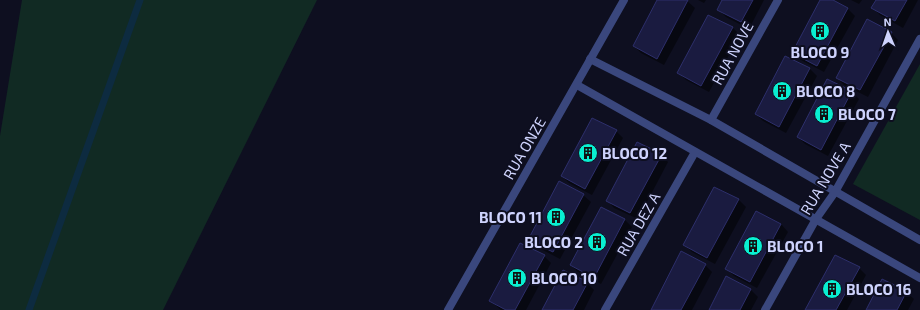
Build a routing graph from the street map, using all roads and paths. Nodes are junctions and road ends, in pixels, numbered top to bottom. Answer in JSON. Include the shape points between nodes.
{"nodes":[{"id":1,"x":624,"y":0,"type":"edge"},
{"id":2,"x":778,"y":0,"type":"edge"},
{"id":3,"x":920,"y":39,"type":"edge"},
{"id":4,"x":590,"y":59,"type":"junction"},
{"id":5,"x":577,"y":85,"type":"junction"},
{"id":6,"x":711,"y":120,"type":"junction"},
{"id":7,"x":695,"y":152,"type":"junction"},
{"id":8,"x":835,"y":192,"type":"junction"},
{"id":9,"x":816,"y":219,"type":"junction"},
{"id":10,"x":920,"y":240,"type":"edge"},
{"id":11,"x":920,"y":278,"type":"edge"},
{"id":12,"x":448,"y":310,"type":"edge"},
{"id":13,"x":606,"y":310,"type":"edge"},
{"id":14,"x":765,"y":310,"type":"edge"}],
"edges":[{"from":1,"to":4,"type":"street","name":"RUA ONZE"},
{"from":2,"to":6,"type":"street","name":"RUA NOVE"},
{"from":3,"to":8,"type":"street","name":"RUA NOVE A"},
{"from":4,"to":5,"type":"street","name":"RUA ONZE"},
{"from":4,"to":6,"type":"street"},
{"from":5,"to":7,"type":"street"},
{"from":5,"to":12,"type":"street","name":"RUA ONZE"},
{"from":6,"to":8,"type":"street"},
{"from":7,"to":9,"type":"street"},
{"from":7,"to":13,"type":"street","name":"RUA DEZ A"},
{"from":8,"to":9,"type":"street","name":"RUA NOVE A"},
{"from":8,"to":10,"type":"street"},
{"from":9,"to":11,"type":"street"},
{"from":9,"to":14,"type":"street","name":"RUA NOVE A"}]}
